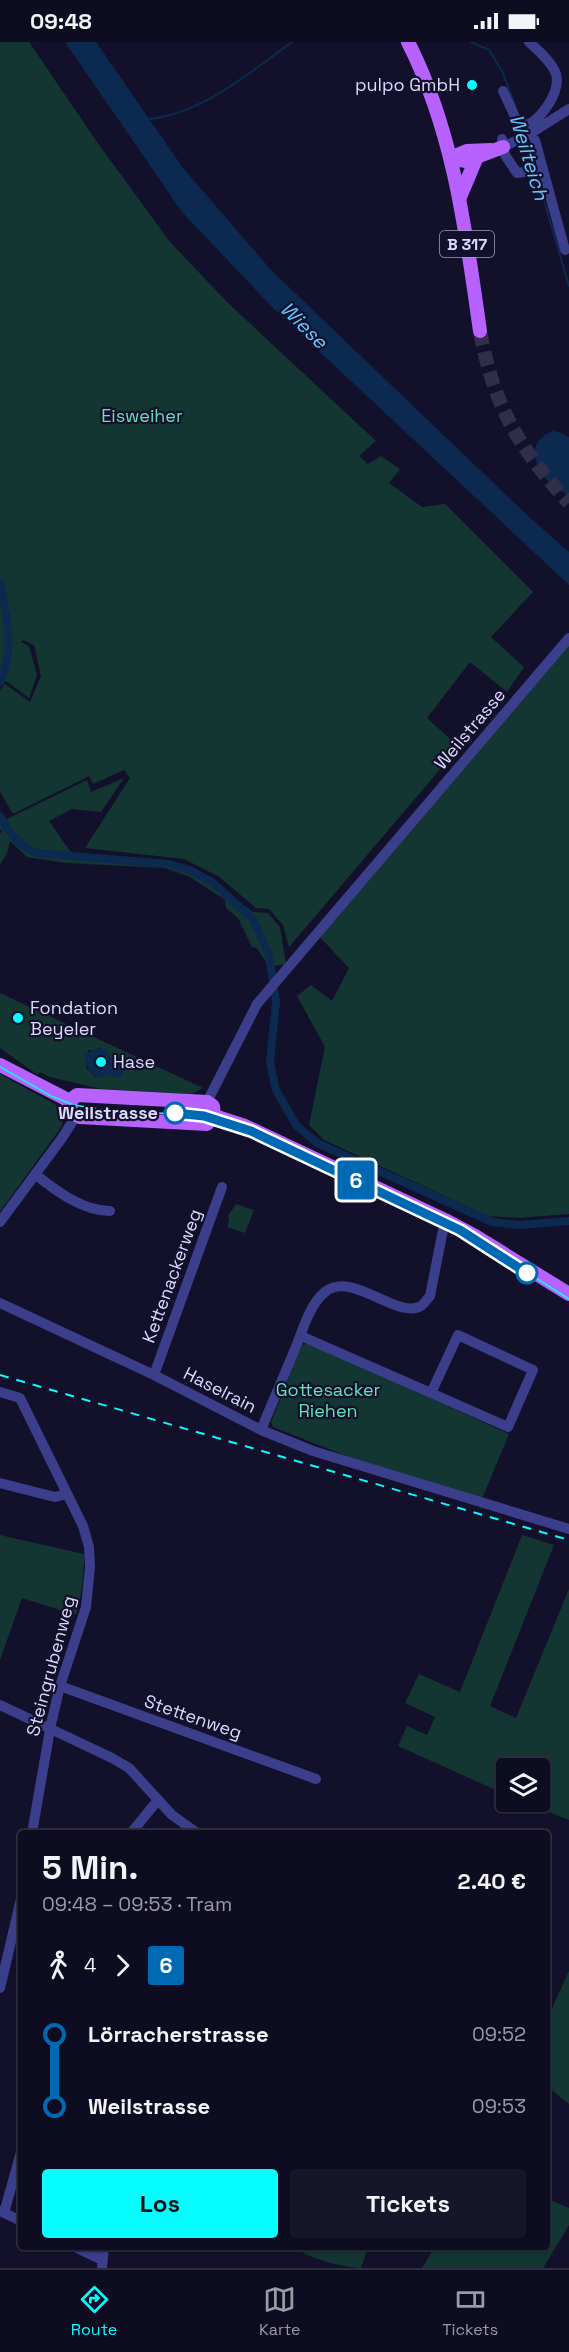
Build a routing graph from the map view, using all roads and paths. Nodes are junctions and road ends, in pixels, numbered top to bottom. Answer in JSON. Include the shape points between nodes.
{"nodes":[{"id":1,"x":408,"y":42,"type":"edge"},
{"id":2,"x":529,"y":42,"type":"edge"},
{"id":3,"x":503,"y":91,"type":"dead end"},
{"id":4,"x":569,"y":109,"type":"edge"},
{"id":5,"x":442,"y":129,"type":"junction"},
{"id":6,"x":526,"y":132,"type":"junction"},
{"id":7,"x":500,"y":145,"type":"junction"},
{"id":8,"x":476,"y":154,"type":"junction"},
{"id":9,"x":450,"y":158,"type":"junction"},
{"id":10,"x":543,"y":170,"type":"junction"},
{"id":11,"x":460,"y":197,"type":"junction"},
{"id":12,"x":565,"y":250,"type":"dead end"},
{"id":13,"x":480,"y":331,"type":"tunnel mouth"},
{"id":14,"x":569,"y":638,"type":"edge"},
{"id":15,"x":0,"y":1065,"type":"edge"},
{"id":16,"x":70,"y":1101,"type":"junction"},
{"id":17,"x":207,"y":1102,"type":"junction"},
{"id":18,"x":76,"y":1116,"type":"junction"},
{"id":19,"x":214,"y":1116,"type":"junction"},
{"id":20,"x":35,"y":1174,"type":"junction"},
{"id":21,"x":222,"y":1188,"type":"dead end"},
{"id":22,"x":110,"y":1211,"type":"dead end"},
{"id":23,"x":445,"y":1220,"type":"junction"},
{"id":24,"x":0,"y":1222,"type":"edge"},
{"id":25,"x":569,"y":1294,"type":"edge"},
{"id":26,"x":0,"y":1304,"type":"edge"},
{"id":27,"x":301,"y":1336,"type":"junction"},
{"id":28,"x":154,"y":1375,"type":"junction"},
{"id":29,"x":0,"y":1392,"type":"edge"},
{"id":30,"x":431,"y":1393,"type":"junction"},
{"id":31,"x":261,"y":1430,"type":"junction"},
{"id":32,"x":0,"y":1483,"type":"edge"},
{"id":33,"x":67,"y":1494,"type":"junction"},
{"id":34,"x":569,"y":1529,"type":"edge"},
{"id":35,"x":60,"y":1686,"type":"junction"},
{"id":36,"x":0,"y":1705,"type":"edge"},
{"id":37,"x":50,"y":1728,"type":"junction"},
{"id":38,"x":316,"y":1779,"type":"dead end"},
{"id":39,"x":158,"y":1800,"type":"junction"},
{"id":40,"x":33,"y":1830,"type":"edge"},
{"id":41,"x":133,"y":1830,"type":"edge"},
{"id":42,"x":193,"y":1830,"type":"edge"},
{"id":43,"x":18,"y":1912,"type":"edge"},
{"id":44,"x":0,"y":1988,"type":"edge"},
{"id":45,"x":18,"y":2161,"type":"edge"},
{"id":46,"x":2,"y":2212,"type":"edge"},
{"id":47,"x":18,"y":2220,"type":"edge"},
{"id":48,"x":80,"y":2250,"type":"edge"},
{"id":49,"x":102,"y":2264,"type":"edge"}],
"edges":[{"from":1,"to":5,"type":"main road","number":"B 317"},
{"from":2,"to":6,"type":"street","via":[[556,74],[556,84],[546,110]]},
{"from":3,"to":6,"type":"street"},
{"from":4,"to":6,"type":"street"},
{"from":5,"to":8,"type":"main road"},
{"from":5,"to":9,"type":"main road","number":"B 317"},
{"from":6,"to":7,"type":"street"},
{"from":6,"to":10,"type":"street"},
{"from":7,"to":8,"type":"main road"},
{"from":7,"to":10,"type":"street","via":[[517,172]]},
{"from":8,"to":9,"type":"main road","via":[[459,161]]},
{"from":8,"to":11,"type":"main road"},
{"from":9,"to":11,"type":"main road","number":"B 317"},
{"from":10,"to":12,"type":"street"},
{"from":11,"to":13,"type":"main road","number":"B 317"},
{"from":14,"to":17,"type":"street","name":"Weilstrasse","via":[[252,1012]]},
{"from":15,"to":16,"type":"main road"},
{"from":16,"to":17,"type":"main road","via":[[84,1095]]},
{"from":16,"to":18,"type":"main road","via":[[69,1107]]},
{"from":17,"to":19,"type":"main road","via":[[213,1106]]},
{"from":18,"to":19,"type":"main road","via":[[199,1124],[210,1122]]},
{"from":18,"to":20,"type":"street"},
{"from":19,"to":23,"type":"main road","via":[[245,1126]]},
{"from":20,"to":22,"type":"street","via":[[68,1197]]},
{"from":20,"to":24,"type":"street"},
{"from":21,"to":28,"type":"street","name":"Kettenackerweg"},
{"from":23,"to":25,"type":"main road"},
{"from":23,"to":27,"type":"street","via":[[430,1296],[422,1306],[410,1310],[348,1286],[337,1286],[317,1300]]},
{"from":26,"to":28,"type":"street","name":"Haselrain"},
{"from":27,"to":30,"type":"street"},
{"from":27,"to":31,"type":"street"},
{"from":28,"to":31,"type":"street","name":"Haselrain"},
{"from":29,"to":33,"type":"street","name":"Steingrubenweg","via":[[20,1398]]},
{"from":30,"to":30,"type":"street","via":[[508,1427],[533,1370],[458,1335]]},
{"from":31,"to":34,"type":"street","name":"Haselrain","via":[[370,1470]]},
{"from":32,"to":33,"type":"street","via":[[55,1497]]},
{"from":33,"to":35,"type":"street","name":"Steingrubenweg","via":[[83,1526],[90,1567],[86,1606]]},
{"from":35,"to":37,"type":"street","name":"Steingrubenweg"},
{"from":35,"to":38,"type":"street","name":"Stettenweg"},
{"from":36,"to":37,"type":"street"},
{"from":37,"to":39,"type":"street","via":[[129,1768]]},
{"from":37,"to":40,"type":"street","name":"Steingrubenweg"},
{"from":39,"to":41,"type":"street"},
{"from":39,"to":42,"type":"street"},
{"from":43,"to":44,"type":"street"},
{"from":45,"to":46,"type":"street"},
{"from":46,"to":47,"type":"street"},
{"from":48,"to":49,"type":"street"}]}
